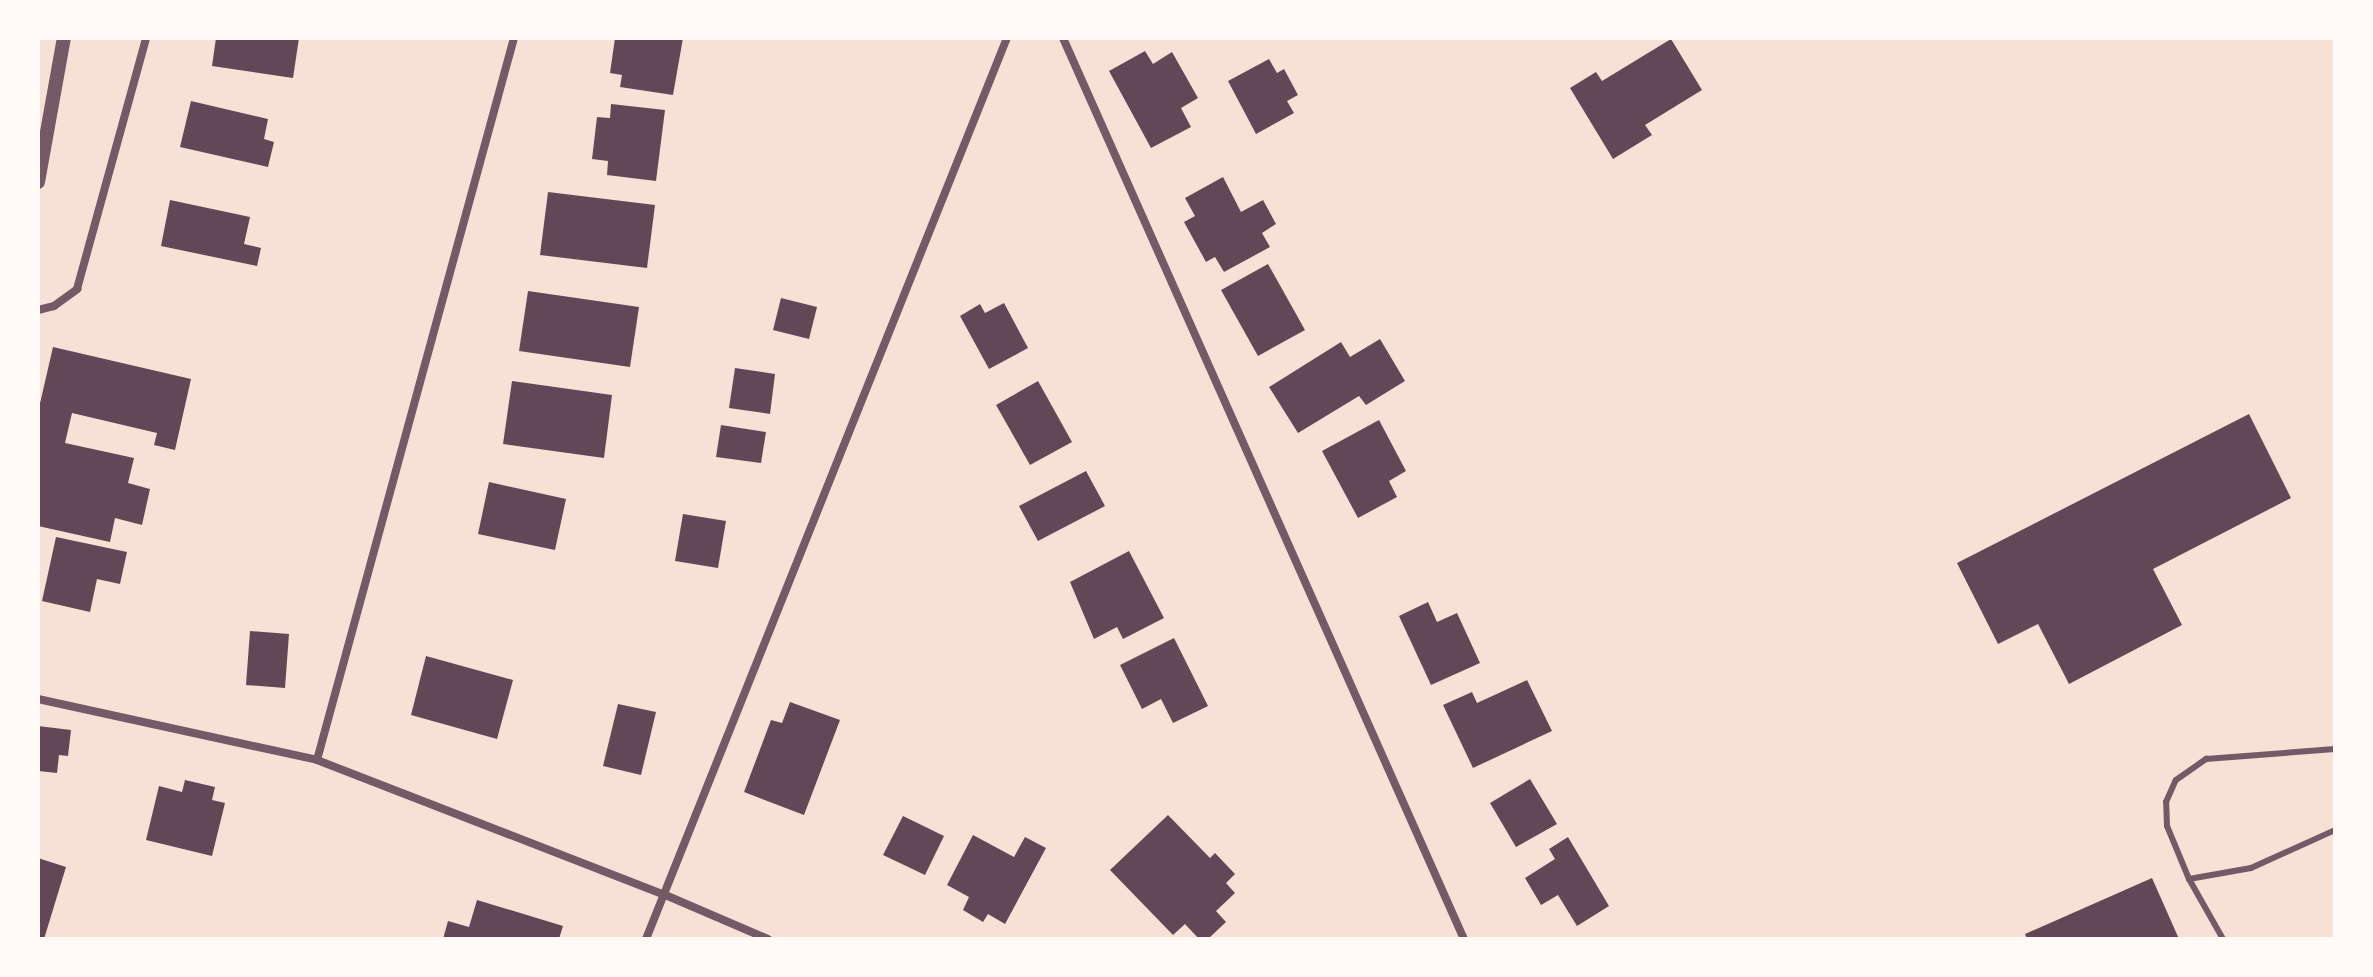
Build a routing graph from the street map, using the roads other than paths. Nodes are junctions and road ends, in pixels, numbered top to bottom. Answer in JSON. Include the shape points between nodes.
{"nodes":[{"id":1,"x":64,"y":38,"type":"edge"},
{"id":2,"x":146,"y":38,"type":"edge"},
{"id":3,"x":514,"y":38,"type":"edge"},
{"id":4,"x":1007,"y":38,"type":"edge"},
{"id":5,"x":1063,"y":38,"type":"edge"},
{"id":6,"x":38,"y":182,"type":"edge"},
{"id":7,"x":38,"y":310,"type":"edge"},
{"id":8,"x":38,"y":699,"type":"edge"},
{"id":9,"x":2335,"y":749,"type":"edge"},
{"id":10,"x":317,"y":760,"type":"junction"},
{"id":11,"x":2335,"y":830,"type":"edge"},
{"id":12,"x":2189,"y":879,"type":"junction"},
{"id":13,"x":663,"y":894,"type":"junction"},
{"id":14,"x":646,"y":939,"type":"edge"},
{"id":15,"x":768,"y":939,"type":"edge"},
{"id":16,"x":1464,"y":939,"type":"edge"},
{"id":17,"x":2223,"y":939,"type":"edge"}],
"edges":[{"from":1,"to":6,"type":"street"},
{"from":2,"to":7,"type":"street","via":[[77,289],[54,306]]},
{"from":3,"to":10,"type":"street"},
{"from":4,"to":13,"type":"street"},
{"from":5,"to":16,"type":"street"},
{"from":8,"to":10,"type":"street"},
{"from":9,"to":12,"type":"lane","via":[[2206,759],[2176,780],[2166,802],[2167,826]]},
{"from":10,"to":13,"type":"street"},
{"from":11,"to":12,"type":"lane","via":[[2251,868]]},
{"from":12,"to":17,"type":"lane"},
{"from":13,"to":14,"type":"street"},
{"from":13,"to":15,"type":"street"}]}
